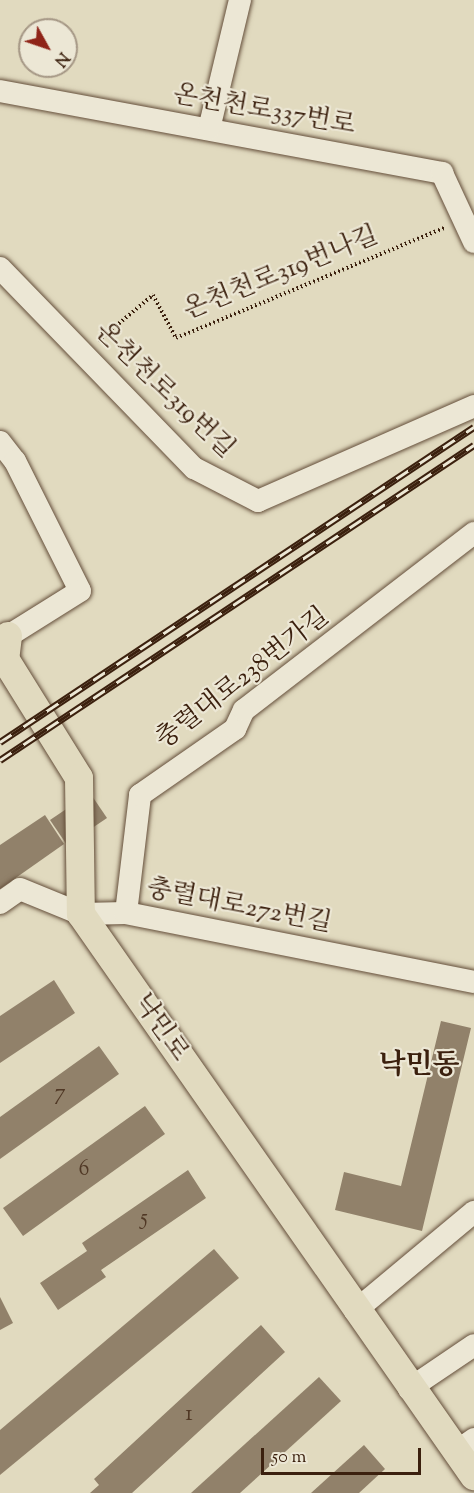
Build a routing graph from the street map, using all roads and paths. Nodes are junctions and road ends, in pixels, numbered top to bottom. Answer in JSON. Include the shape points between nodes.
{"nodes":[{"id":1,"x":240,"y":0,"type":"edge"},
{"id":2,"x":0,"y":91,"type":"edge"},
{"id":3,"x":209,"y":129,"type":"junction"},
{"id":4,"x":464,"y":220,"type":"junction"},
{"id":5,"x":474,"y":242,"type":"edge"},
{"id":6,"x":0,"y":268,"type":"edge"},
{"id":7,"x":83,"y":353,"type":"junction"},
{"id":8,"x":474,"y":406,"type":"edge"},
{"id":9,"x":0,"y":442,"type":"edge"},
{"id":10,"x":474,"y":533,"type":"edge"},
{"id":11,"x":3,"y":634,"type":"edge"},
{"id":12,"x":0,"y":903,"type":"edge"},
{"id":13,"x":126,"y":913,"type":"junction"},
{"id":14,"x":81,"y":914,"type":"junction"},
{"id":15,"x":474,"y":982,"type":"edge"},
{"id":16,"x":474,"y":1212,"type":"edge"},
{"id":17,"x":355,"y":1311,"type":"junction"},
{"id":18,"x":474,"y":1345,"type":"edge"},
{"id":19,"x":409,"y":1389,"type":"junction"},
{"id":20,"x":465,"y":1445,"type":"edge"},
{"id":21,"x":474,"y":1476,"type":"edge"}],
"edges":[{"from":1,"to":3,"type":"street"},
{"from":2,"to":3,"type":"street","name":"온천천로337번로"},
{"from":3,"to":4,"type":"street","name":"온천천로337번로","via":[[442,173]]},
{"from":4,"to":5,"type":"street","name":"온천천로337번로"},
{"from":4,"to":7,"type":"path","name":"온천천로319번나길","via":[[176,338],[153,295]]},
{"from":6,"to":7,"type":"street","name":"온천천로319번길"},
{"from":7,"to":8,"type":"street","name":"온천천로319번길","via":[[194,468],[258,501]]},
{"from":9,"to":11,"type":"street","via":[[80,591]]},
{"from":10,"to":13,"type":"street","name":"충렬대로238번가길","via":[[244,710],[235,729],[140,795]]},
{"from":11,"to":14,"type":"main road","via":[[5,659],[79,778]]},
{"from":12,"to":14,"type":"street","name":"충렬대로272번길","via":[[20,889]]},
{"from":13,"to":14,"type":"street","name":"충렬대로272번길"},
{"from":13,"to":15,"type":"street","name":"충렬대로272번길"},
{"from":14,"to":17,"type":"main road","name":"낙민로"},
{"from":16,"to":17,"type":"street"},
{"from":17,"to":19,"type":"main road","name":"낙민로"},
{"from":18,"to":19,"type":"street"},
{"from":19,"to":20,"type":"main road","name":"낙민로"},
{"from":20,"to":21,"type":"main road","name":"낙민로"}]}
